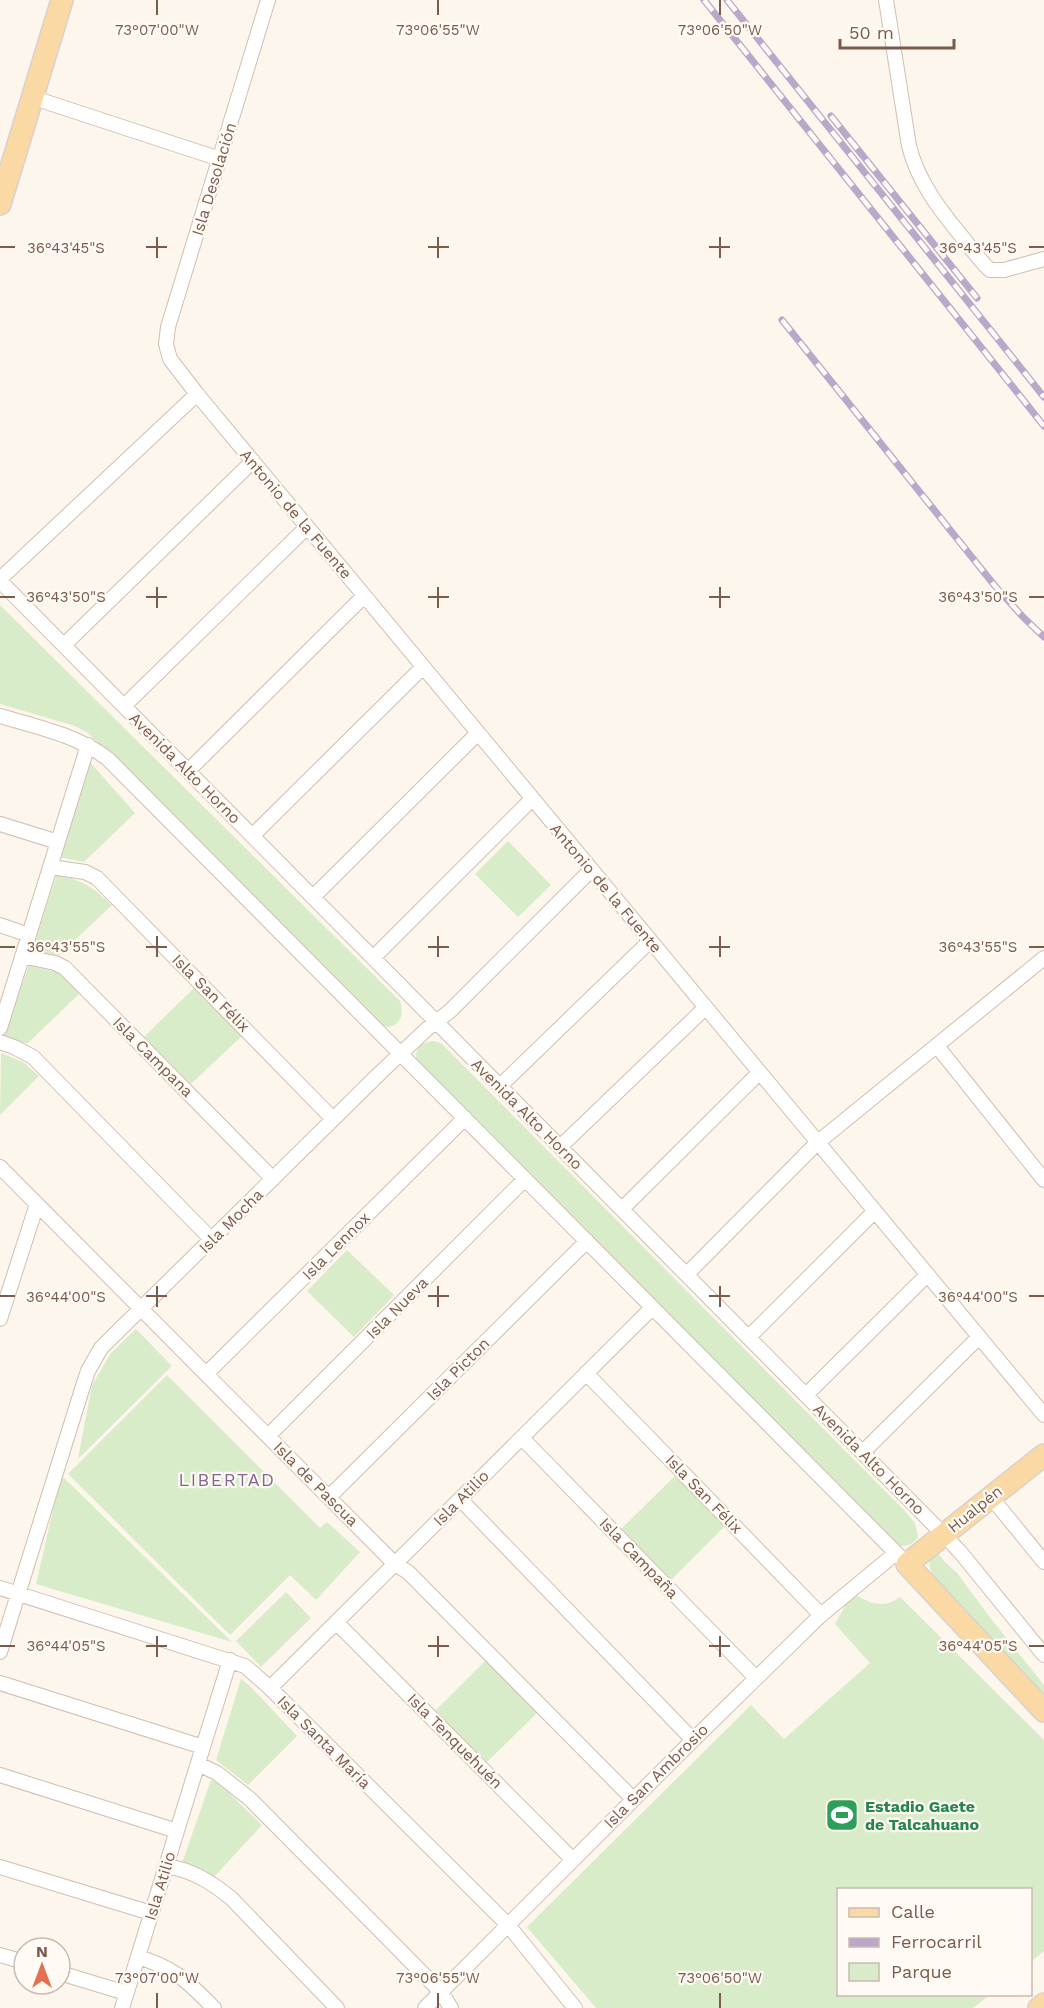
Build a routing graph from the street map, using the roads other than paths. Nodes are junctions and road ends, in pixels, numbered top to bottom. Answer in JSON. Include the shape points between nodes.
{"nodes":[{"id":1,"x":62,"y":0,"type":"edge"},
{"id":2,"x":268,"y":0,"type":"edge"},
{"id":3,"x":886,"y":0,"type":"edge"},
{"id":4,"x":32,"y":97,"type":"junction"},
{"id":5,"x":220,"y":159,"type":"junction"},
{"id":6,"x":0,"y":204,"type":"edge"},
{"id":7,"x":1044,"y":259,"type":"edge"},
{"id":8,"x":170,"y":359,"type":"joint"},
{"id":9,"x":197,"y":394,"type":"junction"},
{"id":10,"x":253,"y":462,"type":"junction"},
{"id":11,"x":307,"y":527,"type":"junction"},
{"id":12,"x":0,"y":580,"type":"edge"},
{"id":13,"x":364,"y":596,"type":"junction"},
{"id":14,"x":63,"y":645,"type":"junction"},
{"id":15,"x":423,"y":668,"type":"junction"},
{"id":16,"x":124,"y":706,"type":"junction"},
{"id":17,"x":0,"y":716,"type":"edge"},
{"id":18,"x":478,"y":733,"type":"junction"},
{"id":19,"x":88,"y":745,"type":"junction"},
{"id":20,"x":188,"y":771,"type":"junction"},
{"id":21,"x":532,"y":799,"type":"junction"},
{"id":22,"x":0,"y":824,"type":"edge"},
{"id":23,"x":252,"y":836,"type":"junction"},
{"id":24,"x":58,"y":842,"type":"junction"},
{"id":25,"x":50,"y":867,"type":"junction"},
{"id":26,"x":591,"y":870,"type":"junction"},
{"id":27,"x":313,"y":897,"type":"junction"},
{"id":28,"x":0,"y":925,"type":"edge"},
{"id":29,"x":29,"y":935,"type":"junction"},
{"id":30,"x":650,"y":941,"type":"junction"},
{"id":31,"x":22,"y":956,"type":"junction"},
{"id":32,"x":373,"y":958,"type":"junction"},
{"id":33,"x":1044,"y":958,"type":"edge"},
{"id":34,"x":705,"y":1008,"type":"junction"},
{"id":35,"x":436,"y":1022,"type":"junction"},
{"id":36,"x":0,"y":1028,"type":"edge"},
{"id":37,"x":0,"y":1042,"type":"edge"},
{"id":38,"x":937,"y":1046,"type":"junction"},
{"id":39,"x":401,"y":1054,"type":"junction"},
{"id":40,"x":759,"y":1073,"type":"junction"},
{"id":41,"x":500,"y":1086,"type":"junction"},
{"id":42,"x":465,"y":1118,"type":"junction"},
{"id":43,"x":333,"y":1119,"type":"junction"},
{"id":44,"x":817,"y":1143,"type":"junction"},
{"id":45,"x":560,"y":1147,"type":"junction"},
{"id":46,"x":0,"y":1167,"type":"edge"},
{"id":47,"x":273,"y":1179,"type":"junction"},
{"id":48,"x":525,"y":1179,"type":"junction"},
{"id":49,"x":1044,"y":1179,"type":"edge"},
{"id":50,"x":37,"y":1204,"type":"junction"},
{"id":51,"x":622,"y":1209,"type":"junction"},
{"id":52,"x":874,"y":1212,"type":"junction"},
{"id":53,"x":212,"y":1239,"type":"junction"},
{"id":54,"x":587,"y":1242,"type":"junction"},
{"id":55,"x":687,"y":1274,"type":"junction"},
{"id":56,"x":927,"y":1275,"type":"junction"},
{"id":57,"x":141,"y":1308,"type":"junction"},
{"id":58,"x":652,"y":1308,"type":"junction"},
{"id":59,"x":0,"y":1319,"type":"edge"},
{"id":60,"x":749,"y":1337,"type":"junction"},
{"id":61,"x":979,"y":1337,"type":"junction"},
{"id":62,"x":586,"y":1373,"type":"junction"},
{"id":63,"x":206,"y":1374,"type":"junction"},
{"id":64,"x":806,"y":1395,"type":"junction"},
{"id":65,"x":1044,"y":1415,"type":"edge"},
{"id":66,"x":268,"y":1436,"type":"junction"},
{"id":67,"x":522,"y":1438,"type":"junction"},
{"id":68,"x":863,"y":1452,"type":"junction"},
{"id":69,"x":1044,"y":1455,"type":"edge"},
{"id":70,"x":329,"y":1497,"type":"junction"},
{"id":71,"x":991,"y":1497,"type":"junction"},
{"id":72,"x":460,"y":1499,"type":"junction"},
{"id":73,"x":944,"y":1534,"type":"junction"},
{"id":74,"x":902,"y":1559,"type":"junction"},
{"id":75,"x":1044,"y":1562,"type":"edge"},
{"id":76,"x":395,"y":1563,"type":"junction"},
{"id":77,"x":0,"y":1588,"type":"edge"},
{"id":78,"x":18,"y":1593,"type":"junction"},
{"id":79,"x":821,"y":1615,"type":"junction"},
{"id":80,"x":336,"y":1622,"type":"junction"},
{"id":81,"x":0,"y":1652,"type":"edge"},
{"id":82,"x":1044,"y":1655,"type":"edge"},
{"id":83,"x":231,"y":1660,"type":"junction"},
{"id":84,"x":756,"y":1678,"type":"junction"},
{"id":85,"x":0,"y":1683,"type":"edge"},
{"id":86,"x":270,"y":1688,"type":"junction"},
{"id":87,"x":1044,"y":1711,"type":"edge"},
{"id":88,"x":693,"y":1740,"type":"junction"},
{"id":89,"x":203,"y":1747,"type":"junction"},
{"id":90,"x":198,"y":1764,"type":"junction"},
{"id":91,"x":0,"y":1774,"type":"edge"},
{"id":92,"x":633,"y":1799,"type":"junction"},
{"id":93,"x":177,"y":1831,"type":"junction"},
{"id":94,"x":573,"y":1860,"type":"junction"},
{"id":95,"x":0,"y":1866,"type":"edge"},
{"id":96,"x":166,"y":1866,"type":"junction"},
{"id":97,"x":151,"y":1913,"type":"junction"},
{"id":98,"x":508,"y":1925,"type":"junction"},
{"id":99,"x":138,"y":1957,"type":"junction"},
{"id":100,"x":72,"y":1977,"type":"edge"},
{"id":101,"x":441,"y":1992,"type":"junction"},
{"id":102,"x":126,"y":1993,"type":"junction"},
{"id":103,"x":1044,"y":2004,"type":"edge"},
{"id":104,"x":122,"y":2008,"type":"edge"},
{"id":105,"x":214,"y":2008,"type":"edge"},
{"id":106,"x":337,"y":2008,"type":"edge"},
{"id":107,"x":425,"y":2008,"type":"edge"},
{"id":108,"x":451,"y":2008,"type":"edge"},
{"id":109,"x":575,"y":2008,"type":"edge"},
{"id":110,"x":1039,"y":2008,"type":"edge"}],
"edges":[{"from":1,"to":4,"type":"main road"},
{"from":2,"to":5,"type":"street","name":"Isla Desolación"},
{"from":3,"to":7,"type":"street","via":[[909,146],[936,206],[990,270]]},
{"from":4,"to":5,"type":"street"},
{"from":4,"to":6,"type":"main road"},
{"from":5,"to":8,"type":"street","name":"Isla Desolación","via":[[168,327],[166,344]]},
{"from":8,"to":9,"type":"street","name":"Antonio de la Fuente"},
{"from":9,"to":10,"type":"street","name":"Antonio de la Fuente"},
{"from":9,"to":12,"type":"street"},
{"from":10,"to":11,"type":"street","name":"Antonio de la Fuente"},
{"from":10,"to":14,"type":"street"},
{"from":11,"to":13,"type":"street","name":"Antonio de la Fuente"},
{"from":11,"to":16,"type":"street"},
{"from":12,"to":14,"type":"street","name":"Avenida Alto Horno"},
{"from":13,"to":15,"type":"street","name":"Antonio de la Fuente"},
{"from":13,"to":20,"type":"street"},
{"from":14,"to":16,"type":"street","name":"Avenida Alto Horno"},
{"from":15,"to":18,"type":"street","name":"Antonio de la Fuente"},
{"from":15,"to":23,"type":"street"},
{"from":16,"to":20,"type":"street","name":"Avenida Alto Horno"},
{"from":17,"to":19,"type":"street"},
{"from":18,"to":21,"type":"street","name":"Antonio de la Fuente"},
{"from":18,"to":27,"type":"street"},
{"from":19,"to":24,"type":"street"},
{"from":19,"to":39,"type":"street","via":[[108,759]]},
{"from":20,"to":23,"type":"street","name":"Avenida Alto Horno"},
{"from":21,"to":26,"type":"street","name":"Antonio de la Fuente"},
{"from":21,"to":32,"type":"street"},
{"from":22,"to":24,"type":"street"},
{"from":23,"to":27,"type":"street","name":"Avenida Alto Horno"},
{"from":24,"to":25,"type":"street"},
{"from":25,"to":29,"type":"street"},
{"from":25,"to":43,"type":"street","name":"Isla San Félix","via":[[85,872],[97,878]]},
{"from":26,"to":30,"type":"street","name":"Antonio de la Fuente"},
{"from":26,"to":35,"type":"street","name":"Isla Mocha"},
{"from":27,"to":32,"type":"street","name":"Avenida Alto Horno"},
{"from":28,"to":29,"type":"street"},
{"from":29,"to":31,"type":"street"},
{"from":30,"to":34,"type":"street","name":"Antonio de la Fuente"},
{"from":30,"to":41,"type":"street"},
{"from":31,"to":36,"type":"street"},
{"from":31,"to":47,"type":"street","name":"Isla Campana","via":[[65,968]]},
{"from":32,"to":35,"type":"street","name":"Avenida Alto Horno"},
{"from":33,"to":38,"type":"street"},
{"from":34,"to":40,"type":"street","name":"Antonio de la Fuente"},
{"from":34,"to":45,"type":"street"},
{"from":35,"to":39,"type":"street","name":"Isla Mocha"},
{"from":35,"to":41,"type":"street","name":"Avenida Alto Horno"},
{"from":37,"to":53,"type":"street","via":[[33,1057]]},
{"from":38,"to":44,"type":"street"},
{"from":38,"to":49,"type":"street"},
{"from":39,"to":42,"type":"street"},
{"from":39,"to":43,"type":"street","name":"Isla Mocha"},
{"from":40,"to":44,"type":"street","name":"Antonio de la Fuente"},
{"from":40,"to":51,"type":"street"},
{"from":41,"to":45,"type":"street","name":"Avenida Alto Horno"},
{"from":42,"to":48,"type":"street"},
{"from":42,"to":63,"type":"street","name":"Isla Lennox"},
{"from":43,"to":47,"type":"street","name":"Isla Mocha"},
{"from":44,"to":52,"type":"street","name":"Antonio de la Fuente"},
{"from":44,"to":55,"type":"street"},
{"from":45,"to":51,"type":"street","name":"Avenida Alto Horno"},
{"from":46,"to":50,"type":"street","name":"Isla de Pascua"},
{"from":47,"to":53,"type":"street","name":"Isla Mocha"},
{"from":48,"to":54,"type":"street"},
{"from":48,"to":66,"type":"street","name":"Isla Nueva"},
{"from":50,"to":57,"type":"street","name":"Isla de Pascua"},
{"from":50,"to":59,"type":"street"},
{"from":51,"to":55,"type":"street","name":"Avenida Alto Horno"},
{"from":52,"to":56,"type":"street","name":"Antonio de la Fuente"},
{"from":52,"to":60,"type":"street"},
{"from":53,"to":57,"type":"street","name":"Isla Mocha"},
{"from":54,"to":58,"type":"street"},
{"from":54,"to":70,"type":"street","name":"Isla Picton"},
{"from":55,"to":60,"type":"street","name":"Avenida Alto Horno"},
{"from":56,"to":61,"type":"street","name":"Antonio de la Fuente"},
{"from":56,"to":64,"type":"street"},
{"from":57,"to":63,"type":"street","name":"Isla de Pascua"},
{"from":57,"to":78,"type":"street","name":"Isla Mocha","via":[[101,1348],[88,1371]]},
{"from":58,"to":62,"type":"street","name":"Isla Atilio"},
{"from":58,"to":74,"type":"street"},
{"from":60,"to":64,"type":"street","name":"Avenida Alto Horno"},
{"from":61,"to":65,"type":"street","name":"Antonio de la Fuente"},
{"from":61,"to":68,"type":"street"},
{"from":62,"to":67,"type":"street","name":"Isla Atilio"},
{"from":62,"to":79,"type":"street","name":"Isla San Félix"},
{"from":63,"to":66,"type":"street","name":"Isla de Pascua"},
{"from":64,"to":68,"type":"street","name":"Avenida Alto Horno"},
{"from":66,"to":70,"type":"street","name":"Isla de Pascua"},
{"from":67,"to":72,"type":"street","name":"Isla Atilio"},
{"from":67,"to":84,"type":"street","name":"Isla Campaña"},
{"from":68,"to":73,"type":"street","name":"Avenida Alto Horno"},
{"from":69,"to":71,"type":"main road","name":"Hualpén"},
{"from":70,"to":76,"type":"street","name":"Isla de Pascua"},
{"from":71,"to":73,"type":"main road","name":"Hualpén"},
{"from":71,"to":75,"type":"street"},
{"from":72,"to":76,"type":"street","name":"Isla Atilio"},
{"from":72,"to":88,"type":"street"},
{"from":73,"to":74,"type":"main road","name":"Hualpén"},
{"from":73,"to":82,"type":"street","name":"Avenida Alto Horno"},
{"from":74,"to":79,"type":"street","name":"Isla San Ambrosio"},
{"from":74,"to":87,"type":"main road"},
{"from":76,"to":80,"type":"street","name":"Isla Atilio"},
{"from":76,"to":92,"type":"street","name":"Isla de Pascua"},
{"from":77,"to":78,"type":"street","name":"Isla Santa María"},
{"from":78,"to":81,"type":"street","name":"Isla Mocha"},
{"from":78,"to":83,"type":"street","name":"Isla Santa María"},
{"from":79,"to":84,"type":"street","name":"Isla San Ambrosio"},
{"from":80,"to":86,"type":"street","name":"Isla Atilio"},
{"from":80,"to":94,"type":"street","name":"Isla Tenquehuén"},
{"from":83,"to":86,"type":"street","name":"Isla Santa María","via":[[245,1666]]},
{"from":83,"to":89,"type":"street","name":"Isla Atilio"},
{"from":84,"to":88,"type":"street","name":"Isla San Ambrosio"},
{"from":85,"to":89,"type":"street"},
{"from":86,"to":98,"type":"street","name":"Isla Santa María"},
{"from":88,"to":92,"type":"street","name":"Isla San Ambrosio"},
{"from":89,"to":90,"type":"street","name":"Isla Atilio"},
{"from":90,"to":93,"type":"street","name":"Isla Atilio"},
{"from":90,"to":101,"type":"street","via":[[217,1773],[250,1799]]},
{"from":91,"to":93,"type":"street"},
{"from":92,"to":94,"type":"street","name":"Isla San Ambrosio"},
{"from":93,"to":96,"type":"street","name":"Isla Atilio"},
{"from":94,"to":98,"type":"street","name":"Isla San Ambrosio"},
{"from":95,"to":97,"type":"street"},
{"from":96,"to":97,"type":"street","name":"Isla Atilio"},
{"from":96,"to":106,"type":"street","via":[[194,1873],[231,1898]]},
{"from":97,"to":99,"type":"street","name":"Isla Atilio"},
{"from":98,"to":101,"type":"street","name":"Isla San Ambrosio"},
{"from":98,"to":109,"type":"street","name":"Isla Santa María"},
{"from":99,"to":102,"type":"street","name":"Isla Atilio"},
{"from":99,"to":105,"type":"street","via":[[175,1972]]},
{"from":100,"to":102,"type":"street"},
{"from":101,"to":107,"type":"street","name":"Isla San Ambrosio"},
{"from":101,"to":108,"type":"street"},
{"from":102,"to":104,"type":"street","name":"Isla Atilio"},
{"from":103,"to":110,"type":"main road"}]}
